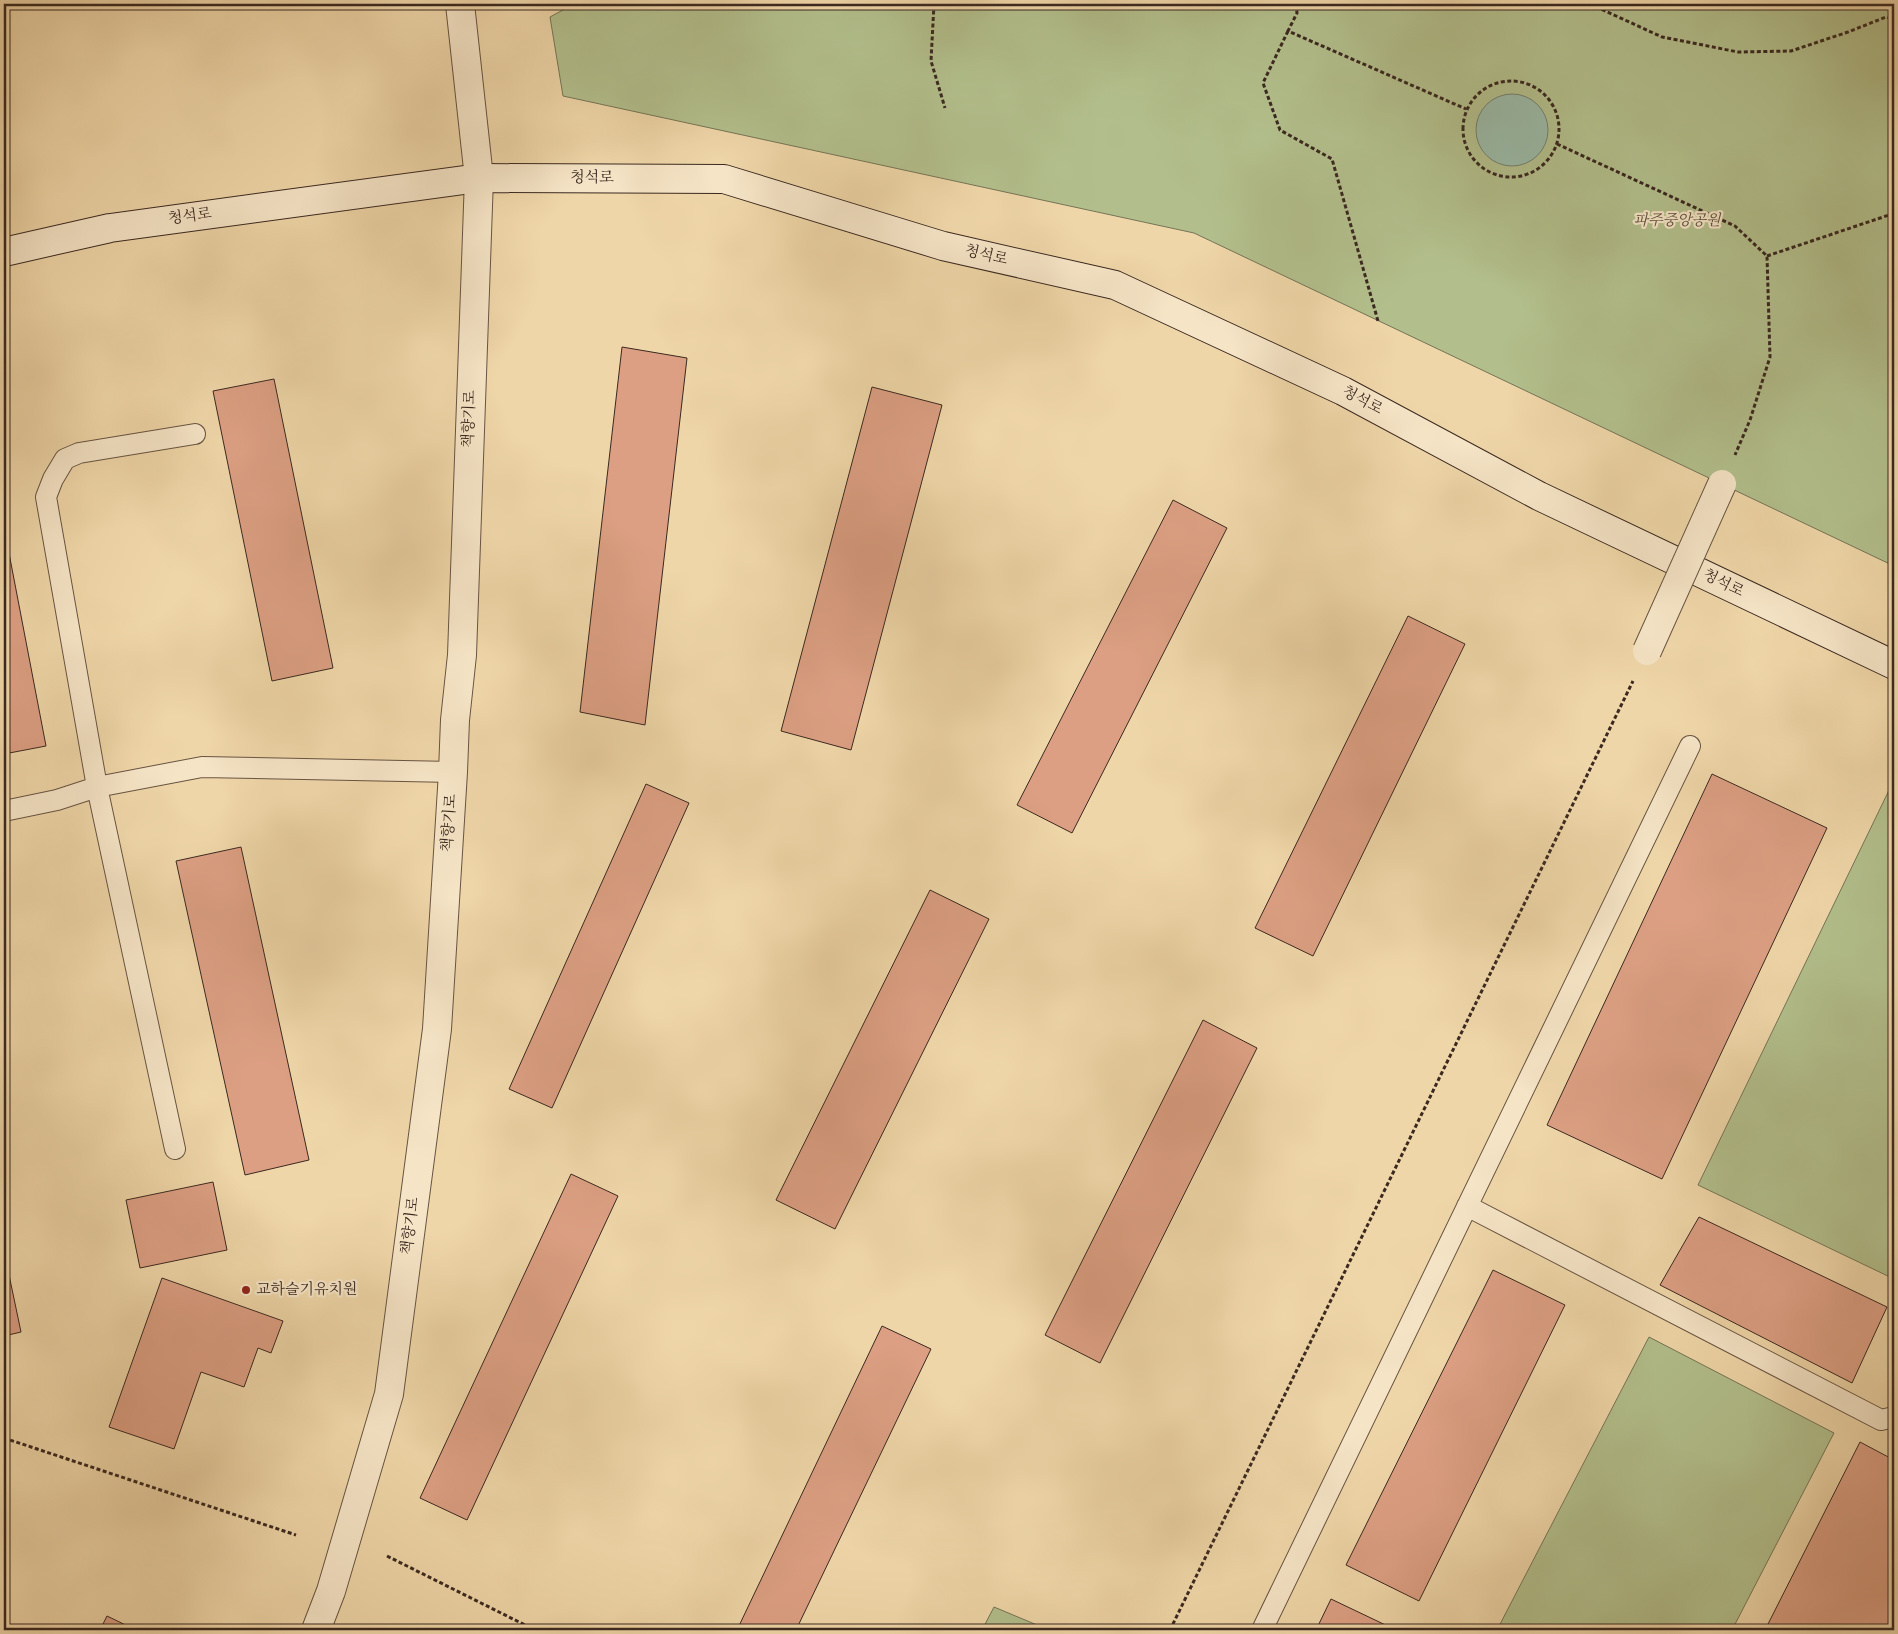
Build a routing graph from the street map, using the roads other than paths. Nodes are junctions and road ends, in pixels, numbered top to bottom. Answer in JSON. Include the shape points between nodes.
{"nodes":[{"id":1,"x":460,"y":4,"type":"edge"},
{"id":2,"x":478,"y":178,"type":"junction"},
{"id":3,"x":4,"y":252,"type":"edge"},
{"id":4,"x":195,"y":434,"type":"dead end"},
{"id":5,"x":1722,"y":484,"type":"road end"},
{"id":6,"x":1647,"y":651,"type":"road end"},
{"id":7,"x":1894,"y":666,"type":"edge"},
{"id":8,"x":1690,"y":746,"type":"dead end"},
{"id":9,"x":454,"y":772,"type":"junction"},
{"id":10,"x":98,"y":787,"type":"junction"},
{"id":11,"x":4,"y":811,"type":"edge"},
{"id":12,"x":175,"y":1149,"type":"dead end"},
{"id":13,"x":1467,"y":1206,"type":"junction"},
{"id":14,"x":1894,"y":1417,"type":"edge"},
{"id":15,"x":316,"y":1630,"type":"edge"},
{"id":16,"x":1262,"y":1630,"type":"edge"}],
"edges":[{"from":1,"to":2,"type":"main road","name":"책향기로"},
{"from":2,"to":3,"type":"main road","name":"청석로","via":[[110,228]]},
{"from":2,"to":7,"type":"main road","name":"청석로","via":[[724,178],[943,246],[1115,286],[1344,391],[1539,496]]},
{"from":2,"to":9,"type":"main road","name":"책향기로","via":[[462,655],[455,720]]},
{"from":4,"to":10,"type":"lane","via":[[79,453],[65,459],[46,497]]},
{"from":5,"to":6,"type":"main road","bridge":true},
{"from":8,"to":13,"type":"lane"},
{"from":9,"to":10,"type":"lane","via":[[202,768]]},
{"from":9,"to":15,"type":"main road","name":"책향기로","via":[[437,1029],[389,1394],[331,1590]]},
{"from":10,"to":11,"type":"lane"},
{"from":10,"to":12,"type":"lane"},
{"from":13,"to":14,"type":"lane","via":[[1881,1420]]},
{"from":13,"to":16,"type":"lane"}]}
